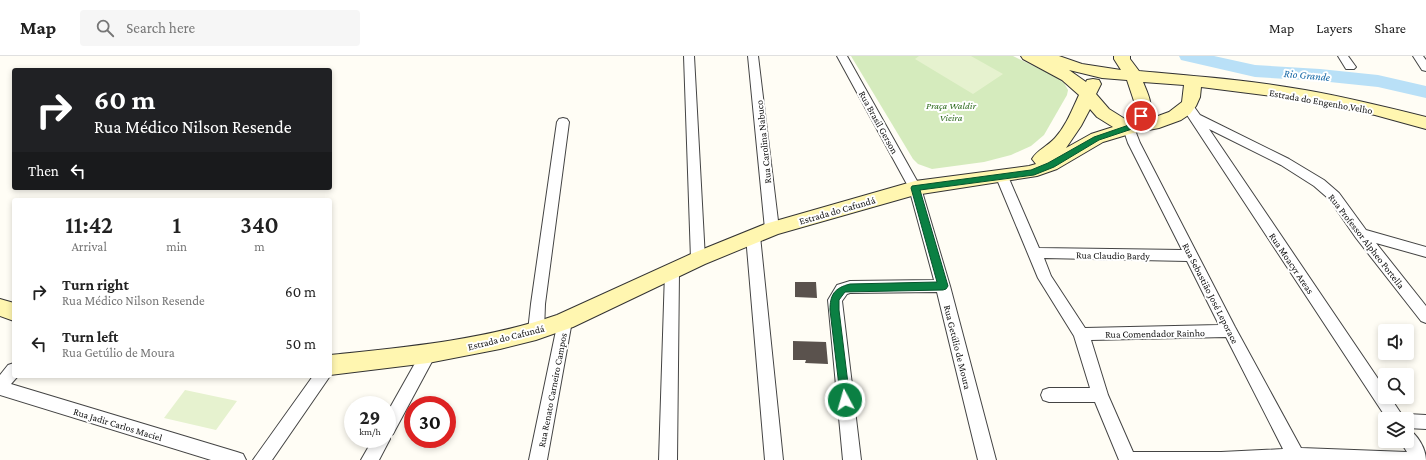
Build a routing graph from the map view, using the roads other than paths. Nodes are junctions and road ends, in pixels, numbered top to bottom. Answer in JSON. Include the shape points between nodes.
{"nodes":[{"id":1,"x":689,"y":56,"type":"edge"},
{"id":2,"x":753,"y":56,"type":"edge"},
{"id":3,"x":842,"y":56,"type":"edge"},
{"id":4,"x":1029,"y":56,"type":"edge"},
{"id":5,"x":1342,"y":56,"type":"edge"},
{"id":6,"x":1418,"y":56,"type":"edge"},
{"id":7,"x":1047,"y":57,"type":"edge"},
{"id":8,"x":1117,"y":57,"type":"edge"},
{"id":9,"x":1350,"y":67,"type":"dead end"},
{"id":10,"x":1426,"y":68,"type":"edge"},
{"id":11,"x":1102,"y":73,"type":"junction"},
{"id":12,"x":1133,"y":75,"type":"junction"},
{"id":13,"x":1192,"y":81,"type":"junction"},
{"id":14,"x":1088,"y":93,"type":"junction"},
{"id":15,"x":1192,"y":113,"type":"junction"},
{"id":16,"x":563,"y":122,"type":"dead end"},
{"id":17,"x":1426,"y":123,"type":"edge"},
{"id":18,"x":1129,"y":128,"type":"junction"},
{"id":19,"x":1005,"y":176,"type":"junction"},
{"id":20,"x":915,"y":188,"type":"junction"},
{"id":21,"x":772,"y":229,"type":"junction"},
{"id":22,"x":1361,"y":234,"type":"junction"},
{"id":23,"x":753,"y":236,"type":"junction"},
{"id":24,"x":1426,"y":252,"type":"edge"},
{"id":25,"x":1034,"y":253,"type":"junction"},
{"id":26,"x":1193,"y":256,"type":"junction"},
{"id":27,"x":698,"y":259,"type":"junction"},
{"id":28,"x":672,"y":272,"type":"junction"},
{"id":29,"x":943,"y":286,"type":"junction"},
{"id":30,"x":0,"y":307,"type":"edge"},
{"id":31,"x":12,"y":311,"type":"edge"},
{"id":32,"x":1426,"y":317,"type":"edge"},
{"id":33,"x":565,"y":321,"type":"junction"},
{"id":34,"x":536,"y":331,"type":"junction"},
{"id":35,"x":1230,"y":331,"type":"junction"},
{"id":36,"x":1081,"y":334,"type":"junction"},
{"id":37,"x":428,"y":354,"type":"junction"},
{"id":38,"x":332,"y":365,"type":"edge"},
{"id":39,"x":12,"y":372,"type":"edge"},
{"id":40,"x":321,"y":378,"type":"edge"},
{"id":41,"x":0,"y":387,"type":"edge"},
{"id":42,"x":1049,"y":395,"type":"dead end"},
{"id":43,"x":1100,"y":395,"type":"junction"},
{"id":44,"x":1391,"y":412,"type":"edge"},
{"id":45,"x":396,"y":413,"type":"edge"},
{"id":46,"x":1414,"y":421,"type":"edge"},
{"id":47,"x":1426,"y":422,"type":"edge"},
{"id":48,"x":377,"y":448,"type":"edge"},
{"id":49,"x":1414,"y":448,"type":"edge"},
{"id":50,"x":1296,"y":456,"type":"junction"},
{"id":51,"x":237,"y":460,"type":"edge"},
{"id":52,"x":262,"y":460,"type":"edge"},
{"id":53,"x":370,"y":460,"type":"edge"},
{"id":54,"x":538,"y":460,"type":"edge"},
{"id":55,"x":668,"y":460,"type":"edge"},
{"id":56,"x":774,"y":460,"type":"edge"},
{"id":57,"x":852,"y":460,"type":"edge"},
{"id":58,"x":987,"y":460,"type":"edge"},
{"id":59,"x":1128,"y":460,"type":"edge"},
{"id":60,"x":1221,"y":460,"type":"edge"},
{"id":61,"x":1421,"y":460,"type":"edge"}],
"edges":[{"from":1,"to":27,"type":"street"},
{"from":2,"to":21,"type":"street","name":"Rua Carolina Nabuco"},
{"from":3,"to":20,"type":"street","name":"Rua Brasil Gerson"},
{"from":4,"to":14,"type":"street","via":[[1069,77]]},
{"from":5,"to":9,"type":"street"},
{"from":6,"to":10,"type":"street"},
{"from":7,"to":8,"type":"street","via":[[1093,60]]},
{"from":7,"to":11,"type":"street","name":"Estrada do Engenho Velho"},
{"from":8,"to":11,"type":"street","name":"Estrada do Cafundá"},
{"from":8,"to":12,"type":"street","via":[[1122,59]]},
{"from":11,"to":12,"type":"street","name":"Estrada do Engenho Velho"},
{"from":11,"to":14,"type":"street","name":"Estrada do Cafundá"},
{"from":12,"to":13,"type":"street","name":"Estrada do Engenho Velho"},
{"from":12,"to":18,"type":"street","via":[[1143,111],[1138,121]]},
{"from":13,"to":15,"type":"street"},
{"from":13,"to":17,"type":"street","name":"Estrada do Engenho Velho","via":[[1304,96]]},
{"from":14,"to":18,"type":"street","via":[[1108,117]]},
{"from":14,"to":19,"type":"street","name":"Estrada do Cafundá","via":[[1072,129],[1058,148]]},
{"from":15,"to":18,"type":"street","via":[[1179,114],[1167,120]]},
{"from":15,"to":22,"type":"street","name":"Rua Professor Alpheo Portella","via":[[1319,183],[1334,196]]},
{"from":15,"to":44,"type":"street","name":"Rua Moacyr Areas"},
{"from":16,"to":34,"type":"street"},
{"from":18,"to":19,"type":"street","name":"Estrada do Cafundá","via":[[1096,138],[1051,165],[1031,172]]},
{"from":18,"to":26,"type":"street","name":"Rua Sebastião José Leporace","via":[[1134,143]]},
{"from":19,"to":20,"type":"street","name":"Estrada do Cafundá"},
{"from":19,"to":25,"type":"street"},
{"from":20,"to":21,"type":"street","name":"Estrada do Cafundá"},
{"from":20,"to":29,"type":"street","name":"Rua Getúlio de Moura"},
{"from":21,"to":23,"type":"street","name":"Estrada do Cafundá"},
{"from":22,"to":24,"type":"street"},
{"from":22,"to":32,"type":"street","name":"Rua Professor Alpheo Portella"},
{"from":23,"to":27,"type":"street","name":"Estrada do Cafundá"},
{"from":23,"to":56,"type":"street"},
{"from":25,"to":26,"type":"street","name":"Rua Claudio Bardy"},
{"from":25,"to":36,"type":"street","via":[[1045,278]]},
{"from":26,"to":35,"type":"street","name":"Rua Sebastião José Leporace"},
{"from":27,"to":28,"type":"street","name":"Estrada do Cafundá"},
{"from":28,"to":33,"type":"street","name":"Estrada do Cafundá"},
{"from":28,"to":55,"type":"street"},
{"from":29,"to":57,"type":"street","via":[[842,289],[835,300]]},
{"from":29,"to":58,"type":"street","name":"Rua Getúlio de Moura"},
{"from":30,"to":31,"type":"street"},
{"from":33,"to":34,"type":"street","name":"Estrada do Cafundá"},
{"from":33,"to":54,"type":"street","name":"Rua Renato Carneiro Campos"},
{"from":34,"to":37,"type":"street","name":"Estrada do Cafundá"},
{"from":35,"to":36,"type":"street","name":"Rua Comendador Rainho"},
{"from":35,"to":50,"type":"street","name":"Rua Sebastião José Leporace"},
{"from":36,"to":43,"type":"street"},
{"from":37,"to":38,"type":"street","name":"Estrada do Cafundá"},
{"from":37,"to":45,"type":"street"},
{"from":39,"to":41,"type":"street"},
{"from":40,"to":52,"type":"street"},
{"from":41,"to":51,"type":"street","name":"Rua Jadir Carlos Maciel"},
{"from":42,"to":43,"type":"street"},
{"from":43,"to":59,"type":"street"},
{"from":46,"to":47,"type":"street"},
{"from":48,"to":53,"type":"street"},
{"from":49,"to":61,"type":"street"},
{"from":50,"to":60,"type":"street"},
{"from":50,"to":61,"type":"street"},
{"from":59,"to":60,"type":"street"}]}
